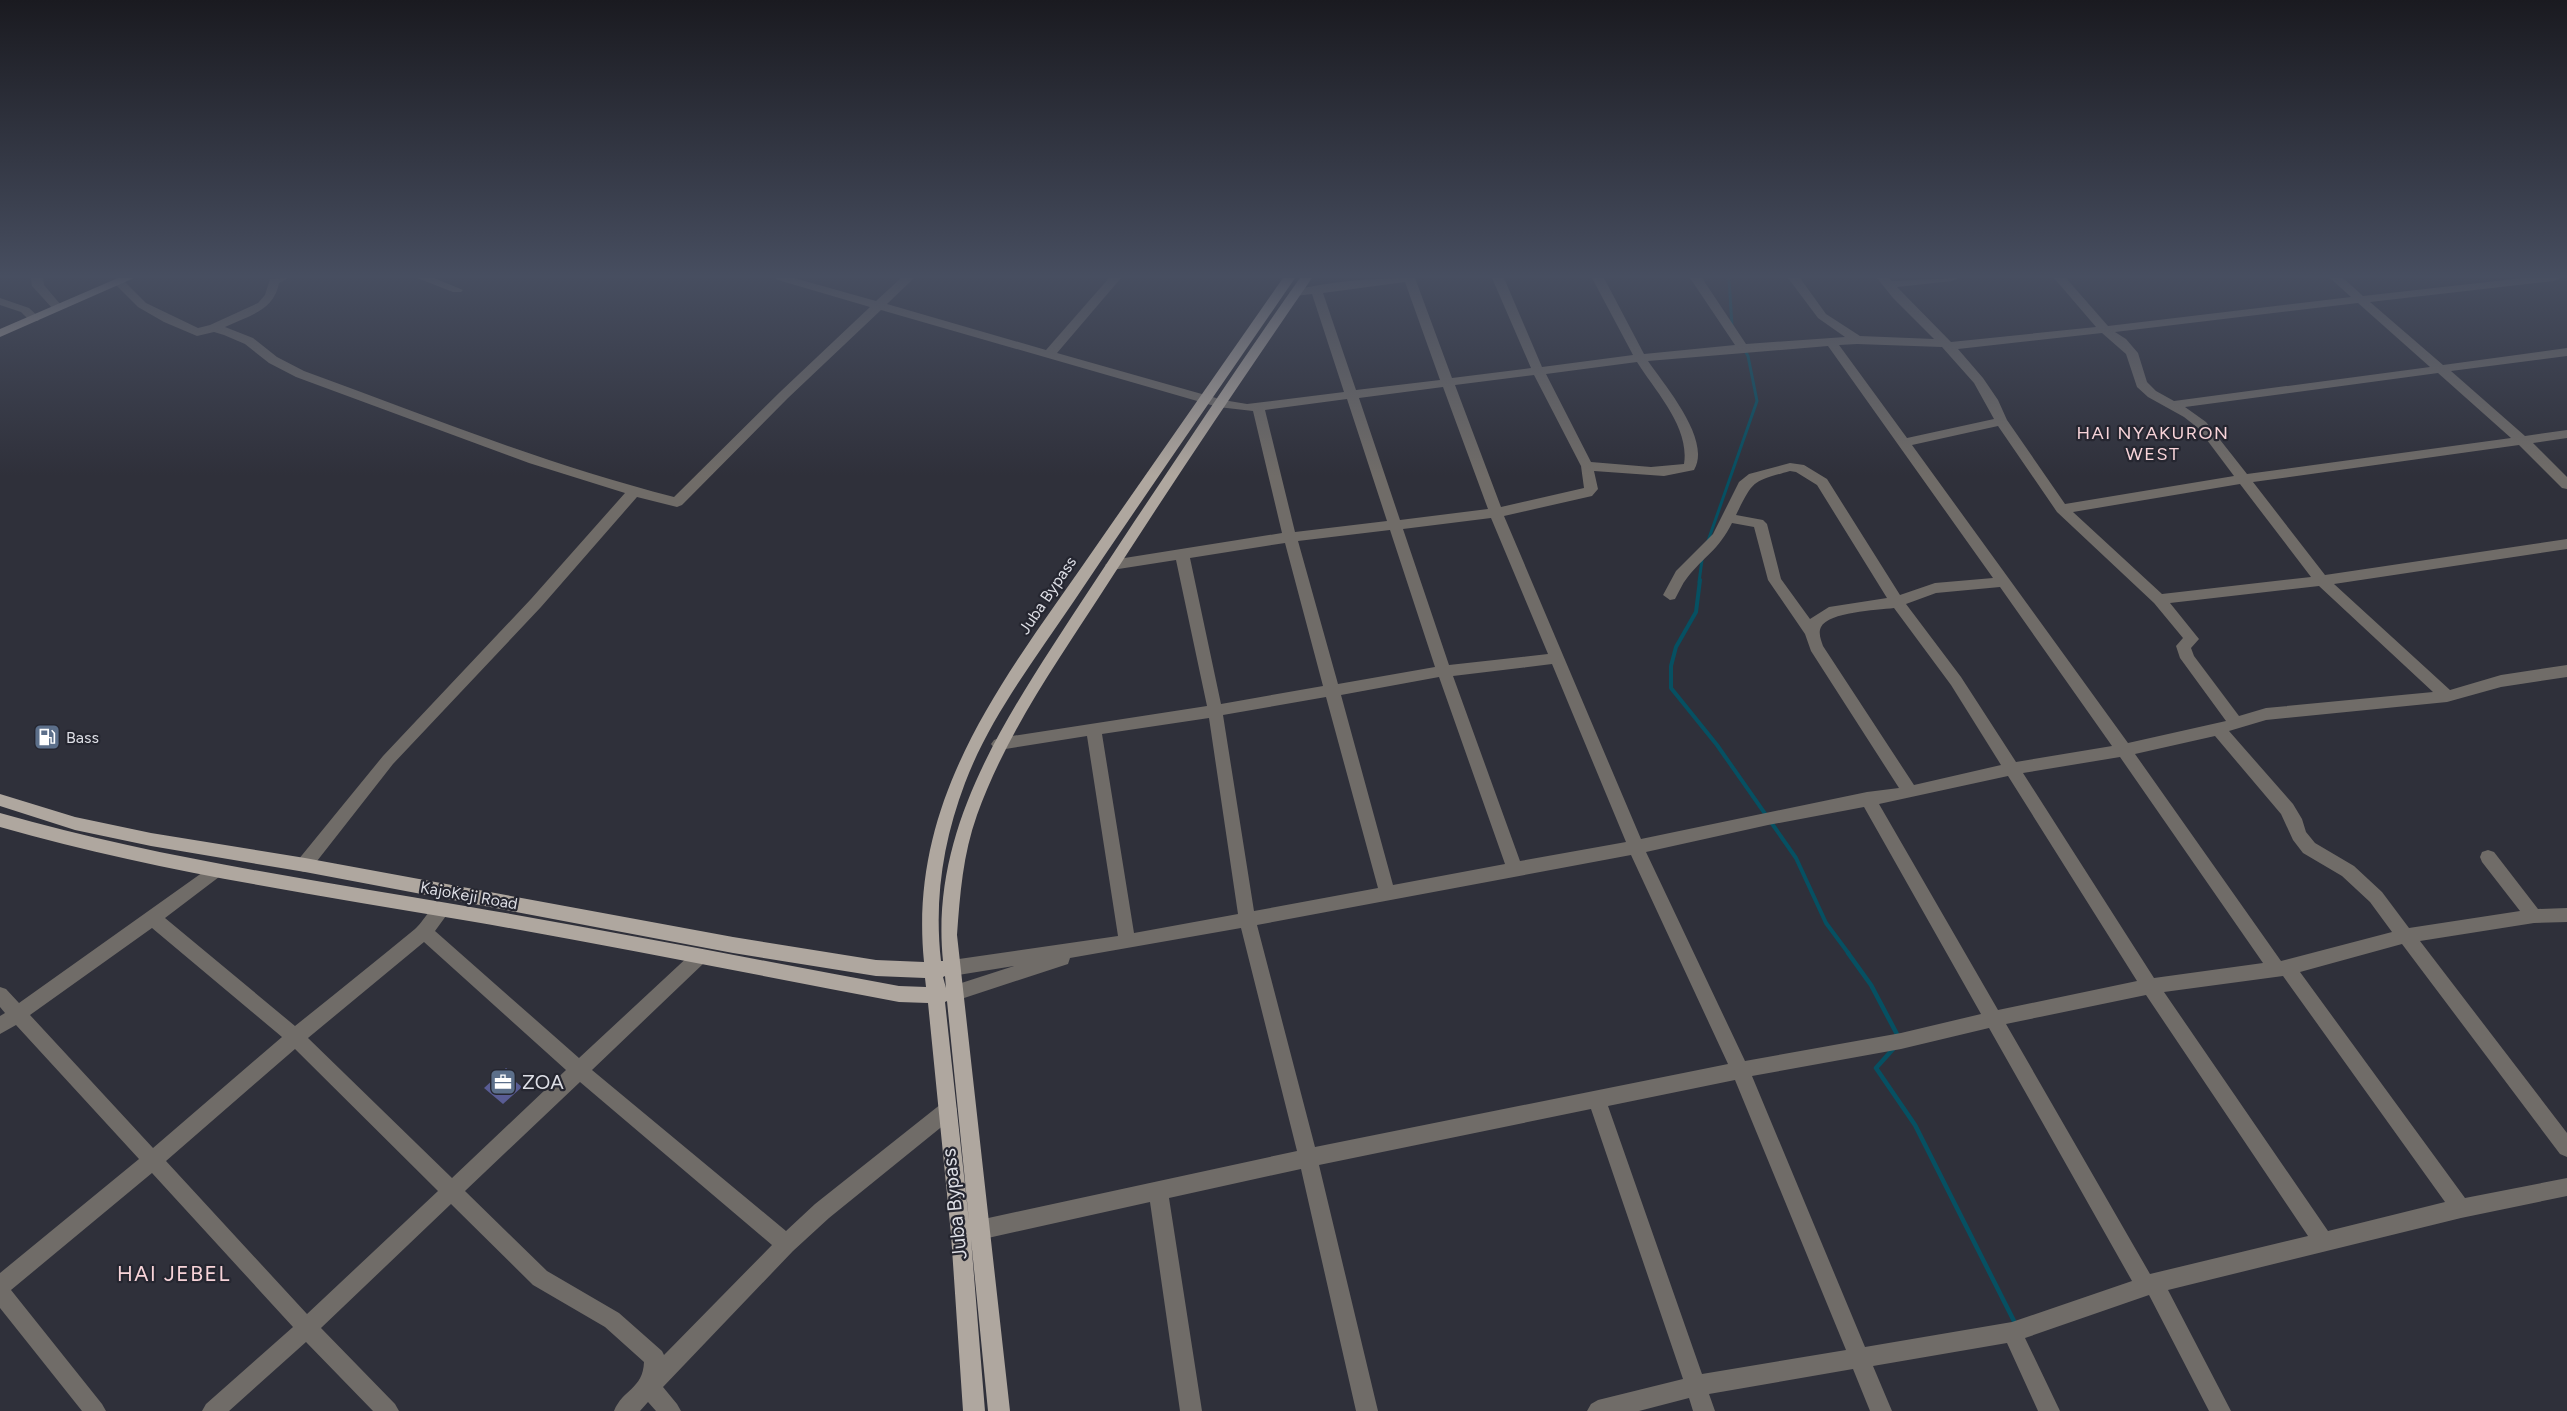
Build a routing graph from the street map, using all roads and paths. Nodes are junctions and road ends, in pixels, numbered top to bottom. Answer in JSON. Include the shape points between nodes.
{"nodes":[{"id":1,"x":253,"y":344,"type":"edge"},
{"id":2,"x":839,"y":344,"type":"edge"},
{"id":3,"x":1013,"y":344,"type":"edge"},
{"id":4,"x":1058,"y":344,"type":"edge"},
{"id":5,"x":1242,"y":344,"type":"edge"},
{"id":6,"x":1259,"y":344,"type":"edge"},
{"id":7,"x":1335,"y":344,"type":"edge"},
{"id":8,"x":1432,"y":344,"type":"edge"},
{"id":9,"x":1526,"y":344,"type":"edge"},
{"id":10,"x":1633,"y":344,"type":"edge"},
{"id":11,"x":1740,"y":344,"type":"edge"},
{"id":12,"x":1804,"y":344,"type":"edge"},
{"id":13,"x":1832,"y":344,"type":"edge"},
{"id":14,"x":1927,"y":344,"type":"edge"},
{"id":15,"x":1961,"y":344,"type":"edge"},
{"id":16,"x":2124,"y":344,"type":"edge"},
{"id":17,"x":2411,"y":344,"type":"edge"},
{"id":18,"x":1948,"y":345,"type":"junction"},
{"id":19,"x":1743,"y":348,"type":"junction"},
{"id":20,"x":2567,"y":352,"type":"edge"},
{"id":21,"x":1049,"y":354,"type":"junction"},
{"id":22,"x":1640,"y":358,"type":"junction"},
{"id":23,"x":2438,"y":368,"type":"junction"},
{"id":24,"x":1538,"y":371,"type":"junction"},
{"id":25,"x":1446,"y":384,"type":"junction"},
{"id":26,"x":1353,"y":395,"type":"junction"},
{"id":27,"x":1204,"y":399,"type":"junction"},
{"id":28,"x":1222,"y":404,"type":"junction"},
{"id":29,"x":2173,"y":405,"type":"junction"},
{"id":30,"x":1258,"y":407,"type":"junction"},
{"id":31,"x":2001,"y":422,"type":"junction"},
{"id":32,"x":2567,"y":434,"type":"edge"},
{"id":33,"x":2521,"y":439,"type":"junction"},
{"id":34,"x":1904,"y":443,"type":"junction"},
{"id":35,"x":1587,"y":466,"type":"junction"},
{"id":36,"x":2244,"y":479,"type":"junction"},
{"id":37,"x":2567,"y":485,"type":"edge"},
{"id":38,"x":634,"y":492,"type":"junction"},
{"id":39,"x":2062,"y":509,"type":"junction"},
{"id":40,"x":1496,"y":513,"type":"junction"},
{"id":41,"x":1728,"y":518,"type":"junction"},
{"id":42,"x":1395,"y":523,"type":"junction"},
{"id":43,"x":1290,"y":537,"type":"junction"},
{"id":44,"x":2567,"y":544,"type":"edge"},
{"id":45,"x":1182,"y":554,"type":"junction"},
{"id":46,"x":1112,"y":565,"type":"junction"},
{"id":47,"x":2322,"y":581,"type":"junction"},
{"id":48,"x":2004,"y":582,"type":"junction"},
{"id":49,"x":1670,"y":595,"type":"dead end"},
{"id":50,"x":2159,"y":599,"type":"junction"},
{"id":51,"x":1897,"y":602,"type":"junction"},
{"id":52,"x":1812,"y":633,"type":"junction"},
{"id":53,"x":1557,"y":658,"type":"junction"},
{"id":54,"x":1444,"y":670,"type":"junction"},
{"id":55,"x":2567,"y":670,"type":"edge"},
{"id":56,"x":1332,"y":690,"type":"junction"},
{"id":57,"x":2447,"y":696,"type":"junction"},
{"id":58,"x":1215,"y":711,"type":"junction"},
{"id":59,"x":2236,"y":723,"type":"junction"},
{"id":60,"x":2218,"y":729,"type":"junction"},
{"id":61,"x":1094,"y":730,"type":"junction"},
{"id":62,"x":999,"y":744,"type":"junction"},
{"id":63,"x":2124,"y":750,"type":"junction"},
{"id":64,"x":2010,"y":769,"type":"junction"},
{"id":65,"x":1910,"y":792,"type":"junction"},
{"id":66,"x":1867,"y":798,"type":"junction"},
{"id":67,"x":0,"y":800,"type":"edge"},
{"id":68,"x":0,"y":820,"type":"edge"},
{"id":69,"x":1636,"y":848,"type":"junction"},
{"id":70,"x":2488,"y":858,"type":"dead end"},
{"id":71,"x":304,"y":865,"type":"junction"},
{"id":72,"x":1515,"y":869,"type":"junction"},
{"id":73,"x":213,"y":872,"type":"junction"},
{"id":74,"x":1388,"y":892,"type":"junction"},
{"id":75,"x":443,"y":909,"type":"junction"},
{"id":76,"x":2567,"y":915,"type":"edge"},
{"id":77,"x":2534,"y":916,"type":"junction"},
{"id":78,"x":153,"y":918,"type":"junction"},
{"id":79,"x":1247,"y":918,"type":"junction"},
{"id":80,"x":424,"y":933,"type":"junction"},
{"id":81,"x":2404,"y":936,"type":"junction"},
{"id":82,"x":1127,"y":941,"type":"junction"},
{"id":83,"x":1108,"y":945,"type":"junction"},
{"id":84,"x":698,"y":958,"type":"junction"},
{"id":85,"x":952,"y":968,"type":"junction"},
{"id":86,"x":2282,"y":969,"type":"junction"},
{"id":87,"x":933,"y":970,"type":"junction"},
{"id":88,"x":2150,"y":986,"type":"junction"},
{"id":89,"x":955,"y":993,"type":"junction"},
{"id":90,"x":0,"y":995,"type":"edge"},
{"id":91,"x":934,"y":996,"type":"junction"},
{"id":92,"x":18,"y":1014,"type":"junction"},
{"id":93,"x":1993,"y":1019,"type":"junction"},
{"id":94,"x":0,"y":1026,"type":"edge"},
{"id":95,"x":295,"y":1037,"type":"junction"},
{"id":96,"x":579,"y":1070,"type":"junction"},
{"id":97,"x":1740,"y":1070,"type":"junction"},
{"id":98,"x":1598,"y":1100,"type":"junction"},
{"id":99,"x":948,"y":1110,"type":"junction"},
{"id":100,"x":2567,"y":1149,"type":"edge"},
{"id":101,"x":1308,"y":1158,"type":"junction"},
{"id":102,"x":153,"y":1160,"type":"junction"},
{"id":103,"x":2567,"y":1187,"type":"edge"},
{"id":104,"x":1158,"y":1190,"type":"junction"},
{"id":105,"x":450,"y":1192,"type":"junction"},
{"id":106,"x":2461,"y":1208,"type":"junction"},
{"id":107,"x":970,"y":1232,"type":"junction"},
{"id":108,"x":2324,"y":1242,"type":"junction"},
{"id":109,"x":786,"y":1244,"type":"junction"},
{"id":110,"x":2150,"y":1284,"type":"junction"},
{"id":111,"x":0,"y":1286,"type":"edge"},
{"id":112,"x":0,"y":1292,"type":"edge"},
{"id":113,"x":307,"y":1328,"type":"junction"},
{"id":114,"x":2012,"y":1332,"type":"junction"},
{"id":115,"x":1861,"y":1359,"type":"junction"},
{"id":116,"x":1695,"y":1386,"type":"junction"},
{"id":117,"x":649,"y":1387,"type":"junction"},
{"id":118,"x":94,"y":1411,"type":"edge"},
{"id":119,"x":213,"y":1411,"type":"edge"},
{"id":120,"x":388,"y":1411,"type":"edge"},
{"id":121,"x":625,"y":1411,"type":"edge"},
{"id":122,"x":670,"y":1411,"type":"edge"},
{"id":123,"x":974,"y":1411,"type":"edge"},
{"id":124,"x":999,"y":1411,"type":"edge"},
{"id":125,"x":1191,"y":1411,"type":"edge"},
{"id":126,"x":1367,"y":1411,"type":"edge"},
{"id":127,"x":1598,"y":1411,"type":"edge"},
{"id":128,"x":1704,"y":1411,"type":"edge"},
{"id":129,"x":1881,"y":1411,"type":"edge"},
{"id":130,"x":2049,"y":1411,"type":"edge"},
{"id":131,"x":2220,"y":1411,"type":"edge"}],
"edges":[{"from":1,"to":38,"type":"street","via":[[300,374],[555,469]]},
{"from":2,"to":38,"type":"street","via":[[677,502]]},
{"from":3,"to":21,"type":"street"},
{"from":4,"to":21,"type":"street"},
{"from":5,"to":27,"type":"main road","name":"Juba Bypass"},
{"from":6,"to":28,"type":"main road"},
{"from":7,"to":26,"type":"street"},
{"from":8,"to":25,"type":"street"},
{"from":9,"to":24,"type":"street"},
{"from":10,"to":22,"type":"street"},
{"from":11,"to":19,"type":"street"},
{"from":12,"to":19,"type":"street"},
{"from":13,"to":34,"type":"street"},
{"from":14,"to":18,"type":"street"},
{"from":15,"to":18,"type":"street"},
{"from":16,"to":29,"type":"street","via":[[2132,353],[2141,384]]},
{"from":17,"to":23,"type":"street"},
{"from":18,"to":31,"type":"street","via":[[1976,377]]},
{"from":19,"to":22,"type":"street"},
{"from":20,"to":23,"type":"street"},
{"from":21,"to":27,"type":"street"},
{"from":22,"to":24,"type":"street"},
{"from":22,"to":35,"type":"street","via":[[1683,423],[1692,462],[1682,470],[1650,472]]},
{"from":23,"to":29,"type":"street"},
{"from":23,"to":33,"type":"street"},
{"from":24,"to":25,"type":"street"},
{"from":24,"to":35,"type":"street"},
{"from":25,"to":26,"type":"street"},
{"from":25,"to":40,"type":"street"},
{"from":26,"to":30,"type":"street"},
{"from":26,"to":42,"type":"street"},
{"from":27,"to":28,"type":"street"},
{"from":27,"to":87,"type":"main road","name":"Juba Bypass","via":[[1029,658],[967,762],[947,813],[931,879],[928,905]]},
{"from":28,"to":30,"type":"street"},
{"from":28,"to":46,"type":"main road"},
{"from":29,"to":36,"type":"street","via":[[2202,425]]},
{"from":30,"to":43,"type":"street"},
{"from":31,"to":34,"type":"street"},
{"from":31,"to":39,"type":"street"},
{"from":32,"to":33,"type":"street"},
{"from":33,"to":36,"type":"street"},
{"from":33,"to":37,"type":"street"},
{"from":34,"to":48,"type":"street"},
{"from":35,"to":40,"type":"street","via":[[1591,480],[1587,493]]},
{"from":36,"to":39,"type":"street"},
{"from":36,"to":47,"type":"street"},
{"from":38,"to":71,"type":"street","via":[[388,760]]},
{"from":39,"to":50,"type":"street"},
{"from":40,"to":42,"type":"street"},
{"from":40,"to":53,"type":"street"},
{"from":41,"to":49,"type":"street","via":[[1719,536],[1681,575]]},
{"from":41,"to":51,"type":"street","via":[[1743,485],[1754,477],[1799,468],[1822,483]]},
{"from":41,"to":52,"type":"street","via":[[1762,527],[1775,580]]},
{"from":42,"to":43,"type":"street"},
{"from":42,"to":54,"type":"street"},
{"from":43,"to":45,"type":"street"},
{"from":43,"to":56,"type":"street"},
{"from":44,"to":47,"type":"street"},
{"from":45,"to":46,"type":"street"},
{"from":45,"to":58,"type":"street"},
{"from":46,"to":62,"type":"main road"},
{"from":47,"to":50,"type":"street"},
{"from":47,"to":57,"type":"street"},
{"from":48,"to":51,"type":"street","via":[[1935,588]]},
{"from":48,"to":63,"type":"street"},
{"from":50,"to":59,"type":"street","via":[[2192,639],[2183,646],[2187,658]]},
{"from":51,"to":52,"type":"street","via":[[1829,612],[1815,623]]},
{"from":51,"to":64,"type":"street","via":[[1956,681]]},
{"from":52,"to":65,"type":"street","via":[[1816,647]]},
{"from":53,"to":54,"type":"street"},
{"from":53,"to":69,"type":"street"},
{"from":54,"to":56,"type":"street"},
{"from":54,"to":72,"type":"street"},
{"from":55,"to":57,"type":"street","via":[[2500,681]]},
{"from":56,"to":58,"type":"street"},
{"from":56,"to":74,"type":"street"},
{"from":57,"to":59,"type":"street","via":[[2266,714]]},
{"from":58,"to":61,"type":"street"},
{"from":58,"to":79,"type":"street"},
{"from":59,"to":60,"type":"street"},
{"from":60,"to":63,"type":"street"},
{"from":60,"to":81,"type":"street","via":[[2287,809],[2309,848],[2363,883]]},
{"from":61,"to":62,"type":"street"},
{"from":61,"to":82,"type":"street"},
{"from":62,"to":85,"type":"main road","via":[[975,792],[958,848],[949,904]]},
{"from":63,"to":64,"type":"street"},
{"from":63,"to":86,"type":"street"},
{"from":64,"to":65,"type":"street"},
{"from":64,"to":88,"type":"street"},
{"from":65,"to":66,"type":"street"},
{"from":66,"to":69,"type":"street"},
{"from":66,"to":93,"type":"street"},
{"from":67,"to":71,"type":"main road","name":"KajoKeji Road","via":[[62,819],[164,842]]},
{"from":68,"to":73,"type":"main road","name":"KajoKeji Road","via":[[109,850]]},
{"from":69,"to":72,"type":"street"},
{"from":69,"to":97,"type":"street"},
{"from":70,"to":77,"type":"street"},
{"from":71,"to":87,"type":"main road","name":"KajoKeji Road","via":[[662,934],[876,968]]},
{"from":72,"to":74,"type":"street"},
{"from":73,"to":75,"type":"main road","name":"KajoKeji Road"},
{"from":73,"to":78,"type":"street"},
{"from":74,"to":79,"type":"street"},
{"from":75,"to":80,"type":"street"},
{"from":75,"to":84,"type":"main road","name":"KajoKeji Road"},
{"from":76,"to":77,"type":"street"},
{"from":77,"to":81,"type":"street"},
{"from":78,"to":92,"type":"street"},
{"from":78,"to":95,"type":"street"},
{"from":79,"to":82,"type":"street"},
{"from":79,"to":101,"type":"street"},
{"from":80,"to":95,"type":"street"},
{"from":80,"to":96,"type":"street"},
{"from":81,"to":86,"type":"street"},
{"from":81,"to":100,"type":"street"},
{"from":82,"to":83,"type":"street"},
{"from":83,"to":85,"type":"street"},
{"from":83,"to":89,"type":"street"},
{"from":84,"to":91,"type":"main road","name":"KajoKeji Road"},
{"from":84,"to":96,"type":"street"},
{"from":85,"to":87,"type":"main road","name":"KajoKeji Road"},
{"from":85,"to":89,"type":"main road","name":"Juba Bypass"},
{"from":86,"to":88,"type":"street"},
{"from":86,"to":106,"type":"street"},
{"from":87,"to":91,"type":"main road","name":"Juba Bypass"},
{"from":88,"to":93,"type":"street"},
{"from":88,"to":108,"type":"street"},
{"from":89,"to":91,"type":"main road","name":"KajoKeji Road"},
{"from":89,"to":107,"type":"main road","name":"Juba Bypass"},
{"from":90,"to":92,"type":"street"},
{"from":91,"to":99,"type":"main road","name":"Juba Bypass"},
{"from":92,"to":94,"type":"street"},
{"from":92,"to":102,"type":"street"},
{"from":93,"to":97,"type":"street","via":[[1901,1041]]},
{"from":93,"to":110,"type":"street"},
{"from":95,"to":102,"type":"street"},
{"from":95,"to":105,"type":"street"},
{"from":96,"to":105,"type":"street"},
{"from":96,"to":109,"type":"street"},
{"from":97,"to":98,"type":"street"},
{"from":97,"to":115,"type":"street"},
{"from":98,"to":101,"type":"street"},
{"from":98,"to":116,"type":"street"},
{"from":99,"to":107,"type":"main road","name":"Juba Bypass"},
{"from":99,"to":109,"type":"street"},
{"from":101,"to":104,"type":"street"},
{"from":101,"to":126,"type":"street"},
{"from":102,"to":111,"type":"street"},
{"from":102,"to":113,"type":"street"},
{"from":103,"to":106,"type":"street"},
{"from":104,"to":107,"type":"street"},
{"from":104,"to":125,"type":"street"},
{"from":105,"to":113,"type":"street"},
{"from":105,"to":117,"type":"street","via":[[540,1278],[612,1320],[655,1358]]},
{"from":106,"to":108,"type":"street"},
{"from":107,"to":123,"type":"main road","name":"Juba Bypass"},
{"from":107,"to":124,"type":"main road","name":"Juba Bypass"},
{"from":108,"to":110,"type":"street"},
{"from":109,"to":117,"type":"street"},
{"from":110,"to":114,"type":"street"},
{"from":110,"to":131,"type":"street"},
{"from":112,"to":118,"type":"street"},
{"from":113,"to":119,"type":"street"},
{"from":113,"to":120,"type":"street"},
{"from":114,"to":115,"type":"street"},
{"from":114,"to":130,"type":"street"},
{"from":115,"to":116,"type":"street"},
{"from":115,"to":129,"type":"street"},
{"from":116,"to":127,"type":"street"},
{"from":116,"to":128,"type":"street"},
{"from":117,"to":121,"type":"street"},
{"from":117,"to":122,"type":"street"}]}
